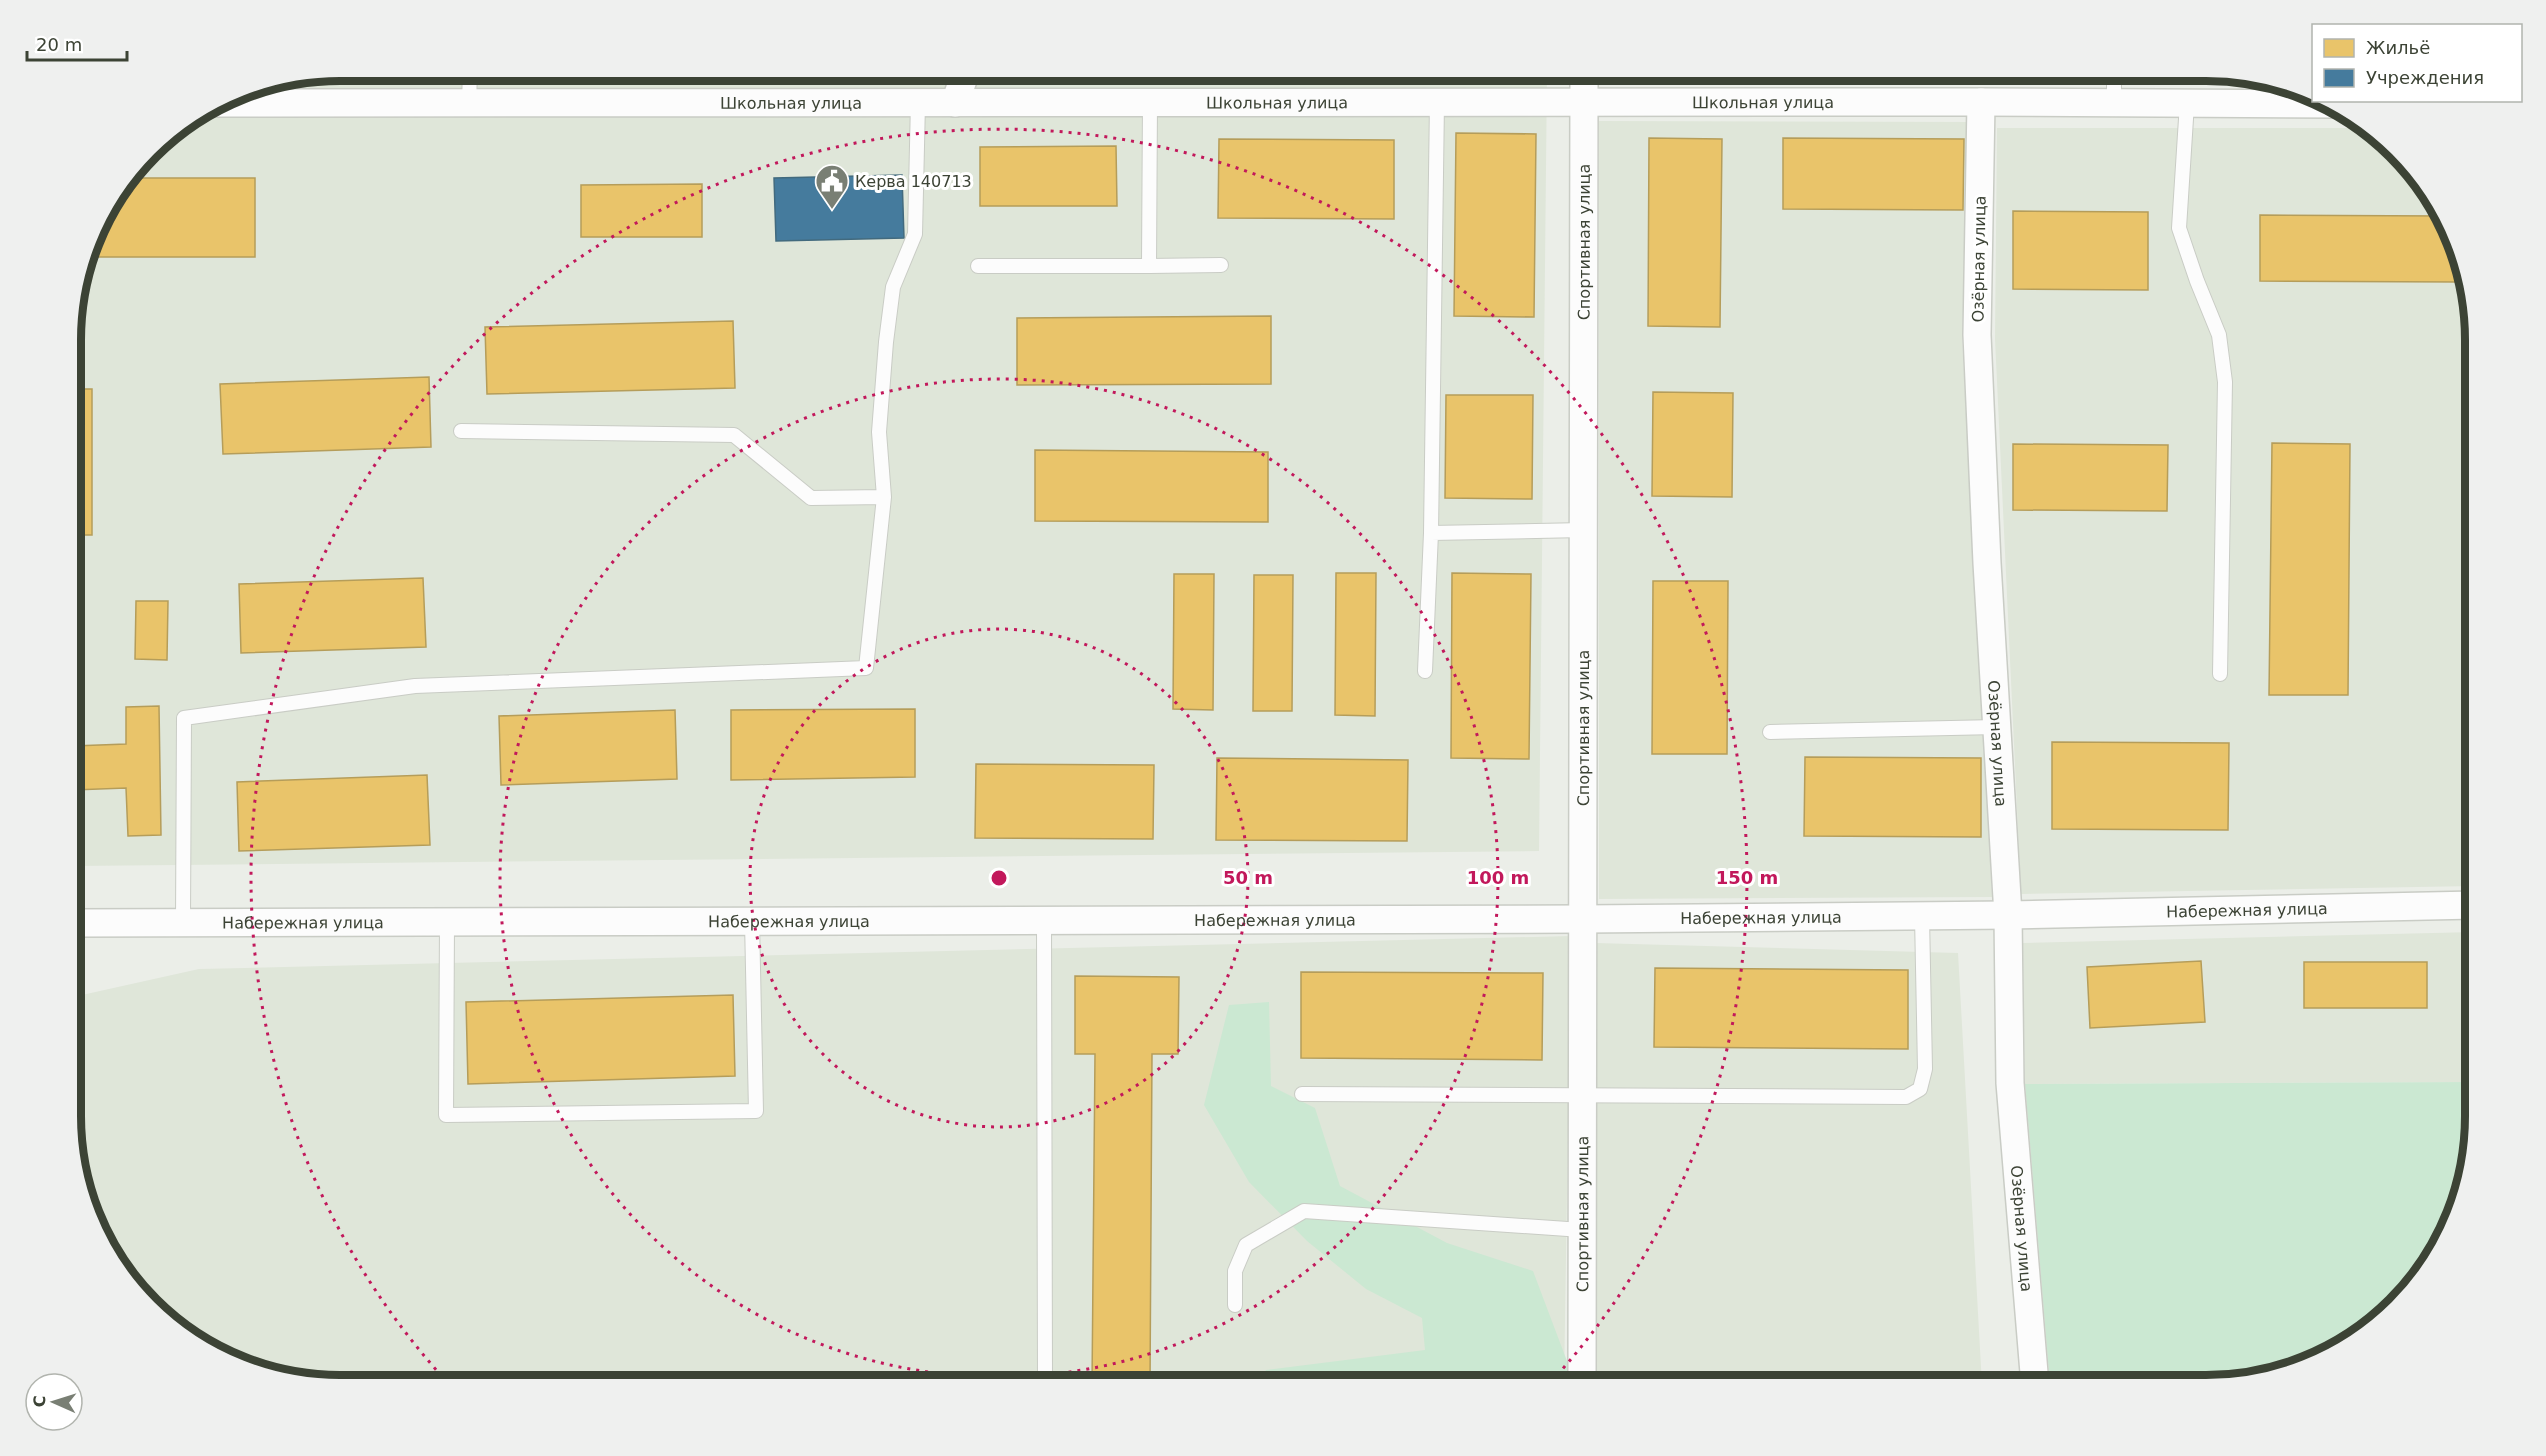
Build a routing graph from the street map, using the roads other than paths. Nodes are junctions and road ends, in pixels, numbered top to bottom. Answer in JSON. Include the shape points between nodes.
{"nodes":[{"id":1,"x":470,"y":81,"type":"edge"},
{"id":2,"x":962,"y":81,"type":"edge"},
{"id":3,"x":1584,"y":81,"type":"edge"},
{"id":4,"x":2114,"y":81,"type":"edge"},
{"id":5,"x":918,"y":102,"type":"junction"},
{"id":6,"x":1150,"y":102,"type":"junction"},
{"id":7,"x":1437,"y":102,"type":"junction"},
{"id":8,"x":1583,"y":102,"type":"junction"},
{"id":9,"x":1981,"y":102,"type":"junction"},
{"id":10,"x":236,"y":103,"type":"edge"},
{"id":11,"x":469,"y":103,"type":"junction"},
{"id":12,"x":955,"y":103,"type":"junction"},
{"id":13,"x":2114,"y":103,"type":"junction"},
{"id":14,"x":2187,"y":104,"type":"junction"},
{"id":15,"x":2312,"y":104,"type":"edge"},
{"id":16,"x":1221,"y":265,"type":"dead end"},
{"id":17,"x":978,"y":266,"type":"dead end"},
{"id":18,"x":1149,"y":266,"type":"junction"},
{"id":19,"x":461,"y":431,"type":"dead end"},
{"id":20,"x":884,"y":497,"type":"junction"},
{"id":21,"x":1584,"y":530,"type":"junction"},
{"id":22,"x":1431,"y":532,"type":"junction"},
{"id":23,"x":1425,"y":671,"type":"dead end"},
{"id":24,"x":2220,"y":674,"type":"dead end"},
{"id":25,"x":1997,"y":727,"type":"junction"},
{"id":26,"x":1770,"y":732,"type":"dead end"},
{"id":27,"x":2465,"y":905,"type":"edge"},
{"id":28,"x":2008,"y":915,"type":"junction"},
{"id":29,"x":1922,"y":916,"type":"junction"},
{"id":30,"x":1584,"y":919,"type":"junction"},
{"id":31,"x":1044,"y":920,"type":"junction"},
{"id":32,"x":752,"y":921,"type":"junction"},
{"id":33,"x":183,"y":922,"type":"junction"},
{"id":34,"x":447,"y":922,"type":"junction"},
{"id":35,"x":81,"y":923,"type":"edge"},
{"id":36,"x":1302,"y":1094,"type":"dead end"},
{"id":37,"x":1583,"y":1097,"type":"junction"},
{"id":38,"x":1582,"y":1230,"type":"junction"},
{"id":39,"x":1235,"y":1305,"type":"dead end"},
{"id":40,"x":1045,"y":1375,"type":"edge"},
{"id":41,"x":1582,"y":1375,"type":"edge"},
{"id":42,"x":2034,"y":1375,"type":"edge"}],
"edges":[{"from":1,"to":11,"type":"lane"},
{"from":2,"to":12,"type":"street"},
{"from":3,"to":8,"type":"street","name":"Спортивная улица"},
{"from":4,"to":13,"type":"lane"},
{"from":5,"to":11,"type":"street","name":"Школьная улица"},
{"from":5,"to":12,"type":"street","name":"Школьная улица"},
{"from":5,"to":20,"type":"lane","via":[[915,234],[893,286],[885,342],[879,432]]},
{"from":6,"to":7,"type":"street","name":"Школьная улица"},
{"from":6,"to":12,"type":"street","name":"Школьная улица"},
{"from":6,"to":18,"type":"lane"},
{"from":7,"to":8,"type":"street","name":"Школьная улица"},
{"from":7,"to":22,"type":"lane"},
{"from":8,"to":9,"type":"street","name":"Школьная улица"},
{"from":8,"to":21,"type":"street","name":"Спортивная улица"},
{"from":9,"to":13,"type":"street","name":"Школьная улица"},
{"from":9,"to":25,"type":"street","name":"Озёрная улица","via":[[1977,335]]},
{"from":10,"to":11,"type":"street","name":"Школьная улица"},
{"from":13,"to":14,"type":"street","name":"Школьная улица"},
{"from":14,"to":15,"type":"street","name":"Школьная улица"},
{"from":14,"to":24,"type":"lane","via":[[2179,228],[2219,335],[2225,382]]},
{"from":16,"to":18,"type":"lane"},
{"from":17,"to":18,"type":"lane"},
{"from":19,"to":20,"type":"lane","via":[[734,435],[811,498]]},
{"from":20,"to":33,"type":"lane","via":[[866,668],[415,686],[184,718]]},
{"from":21,"to":22,"type":"lane"},
{"from":21,"to":30,"type":"street","name":"Спортивная улица"},
{"from":22,"to":23,"type":"lane"},
{"from":25,"to":26,"type":"lane"},
{"from":25,"to":28,"type":"street","name":"Озёрная улица"},
{"from":27,"to":28,"type":"street","name":"Набережная улица"},
{"from":28,"to":29,"type":"street","name":"Набережная улица"},
{"from":28,"to":42,"type":"street","name":"Озёрная улица","via":[[2010,1083]]},
{"from":29,"to":30,"type":"street","name":"Набережная улица"},
{"from":29,"to":37,"type":"lane","via":[[1924,1069],[1920,1089],[1906,1097]]},
{"from":30,"to":31,"type":"street","name":"Набережная улица"},
{"from":30,"to":37,"type":"street","name":"Спортивная улица"},
{"from":31,"to":32,"type":"street","name":"Набережная улица"},
{"from":31,"to":40,"type":"lane"},
{"from":32,"to":34,"type":"street","name":"Набережная улица"},
{"from":32,"to":34,"type":"lane","via":[[756,1111],[446,1115]]},
{"from":33,"to":34,"type":"street","name":"Набережная улица"},
{"from":33,"to":35,"type":"street","name":"Набережная улица"},
{"from":36,"to":37,"type":"lane"},
{"from":37,"to":38,"type":"street","name":"Спортивная улица"},
{"from":38,"to":39,"type":"lane","via":[[1304,1210],[1246,1245],[1235,1271]]},
{"from":38,"to":41,"type":"street","name":"Спортивная улица"}]}
